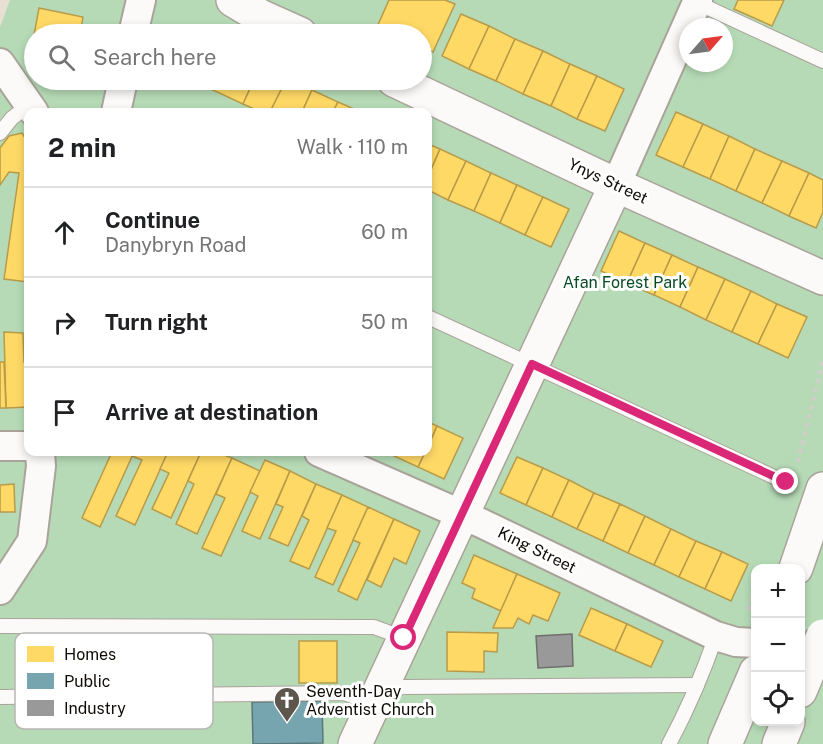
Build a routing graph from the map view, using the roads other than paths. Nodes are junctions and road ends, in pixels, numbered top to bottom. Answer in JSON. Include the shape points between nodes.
{"nodes":[{"id":1,"x":141,"y":0,"type":"edge"},
{"id":2,"x":696,"y":1,"type":"edge"},
{"id":3,"x":254,"y":5,"type":"edge"},
{"id":4,"x":135,"y":24,"type":"edge"},
{"id":5,"x":284,"y":24,"type":"edge"},
{"id":6,"x":823,"y":61,"type":"edge"},
{"id":7,"x":0,"y":63,"type":"edge"},
{"id":8,"x":121,"y":90,"type":"edge"},
{"id":9,"x":415,"y":90,"type":"edge"},
{"id":10,"x":31,"y":108,"type":"edge"},
{"id":11,"x":117,"y":108,"type":"edge"},
{"id":12,"x":24,"y":113,"type":"edge"},
{"id":13,"x":0,"y":133,"type":"edge"},
{"id":14,"x":616,"y":185,"type":"junction"},
{"id":15,"x":823,"y":278,"type":"edge"},
{"id":16,"x":432,"y":319,"type":"edge"},
{"id":17,"x":532,"y":364,"type":"junction"},
{"id":18,"x":0,"y":446,"type":"edge"},
{"id":19,"x":24,"y":446,"type":"edge"},
{"id":20,"x":40,"y":456,"type":"edge"},
{"id":21,"x":328,"y":456,"type":"edge"},
{"id":22,"x":786,"y":482,"type":"dead end"},
{"id":23,"x":823,"y":489,"type":"edge"},
{"id":24,"x":462,"y":515,"type":"junction"},
{"id":25,"x":797,"y":564,"type":"edge"},
{"id":26,"x":0,"y":590,"type":"edge"},
{"id":27,"x":0,"y":626,"type":"edge"},
{"id":28,"x":716,"y":636,"type":"junction"},
{"id":29,"x":404,"y":638,"type":"junction"},
{"id":30,"x":751,"y":643,"type":"edge"},
{"id":31,"x":751,"y":684,"type":"edge"},
{"id":32,"x":697,"y":686,"type":"junction"},
{"id":33,"x":379,"y":692,"type":"junction"},
{"id":34,"x":213,"y":694,"type":"edge"},
{"id":35,"x":0,"y":697,"type":"edge"},
{"id":36,"x":15,"y":697,"type":"edge"},
{"id":37,"x":786,"y":726,"type":"edge"},
{"id":38,"x":355,"y":744,"type":"edge"},
{"id":39,"x":669,"y":744,"type":"edge"},
{"id":40,"x":725,"y":744,"type":"edge"},
{"id":41,"x":779,"y":744,"type":"edge"}],
"edges":[{"from":1,"to":4,"type":"street"},
{"from":2,"to":6,"type":"lane"},
{"from":2,"to":14,"type":"street"},
{"from":3,"to":5,"type":"main road"},
{"from":7,"to":10,"type":"street"},
{"from":8,"to":11,"type":"street"},
{"from":9,"to":14,"type":"main road","name":"Ynys Street"},
{"from":12,"to":13,"type":"lane","via":[[12,118]]},
{"from":14,"to":15,"type":"main road","name":"Ynys Street"},
{"from":14,"to":17,"type":"main road"},
{"from":16,"to":17,"type":"lane"},
{"from":17,"to":22,"type":"lane"},
{"from":17,"to":24,"type":"main road"},
{"from":18,"to":19,"type":"street"},
{"from":20,"to":26,"type":"street","via":[[32,541]]},
{"from":21,"to":24,"type":"street","name":"King Street"},
{"from":23,"to":25,"type":"main road"},
{"from":24,"to":28,"type":"street","name":"King Street"},
{"from":24,"to":29,"type":"main road"},
{"from":27,"to":29,"type":"lane","via":[[374,627]]},
{"from":28,"to":30,"type":"street","name":"King Street"},
{"from":28,"to":32,"type":"lane"},
{"from":29,"to":33,"type":"main road"},
{"from":31,"to":40,"type":"main road"},
{"from":32,"to":33,"type":"lane","via":[[404,687]]},
{"from":32,"to":39,"type":"lane"},
{"from":33,"to":34,"type":"lane","via":[[355,697],[344,693]]},
{"from":33,"to":38,"type":"main road"},
{"from":35,"to":36,"type":"lane"},
{"from":37,"to":41,"type":"main road"}]}
